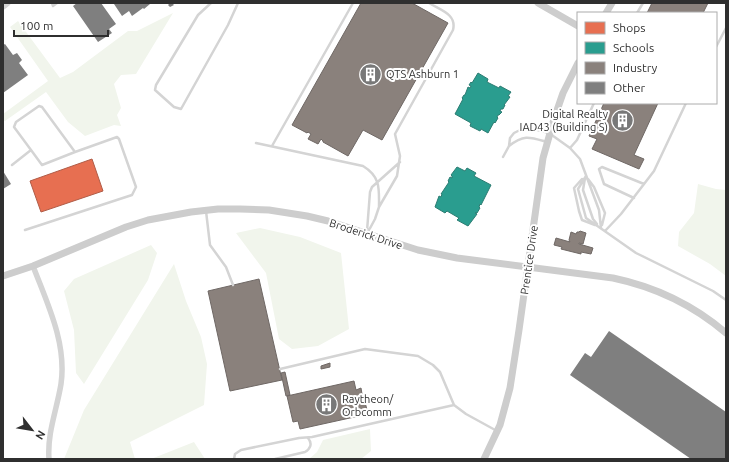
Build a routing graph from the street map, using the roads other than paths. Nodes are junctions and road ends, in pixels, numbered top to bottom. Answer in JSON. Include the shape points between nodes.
{"nodes":[{"id":1,"x":8,"y":3,"type":"edge"},
{"id":2,"x":52,"y":3,"type":"edge"},
{"id":3,"x":57,"y":3,"type":"edge"},
{"id":4,"x":211,"y":3,"type":"edge"},
{"id":5,"x":238,"y":3,"type":"edge"},
{"id":6,"x":353,"y":3,"type":"edge"},
{"id":7,"x":429,"y":3,"type":"edge"},
{"id":8,"x":538,"y":3,"type":"edge"},
{"id":9,"x":612,"y":3,"type":"edge"},
{"id":10,"x":643,"y":3,"type":"edge"},
{"id":11,"x":3,"y":7,"type":"edge"},
{"id":12,"x":607,"y":12,"type":"edge"},
{"id":13,"x":638,"y":12,"type":"edge"},
{"id":14,"x":577,"y":25,"type":"edge"},
{"id":15,"x":726,"y":28,"type":"edge"},
{"id":16,"x":717,"y":45,"type":"edge"},
{"id":17,"x":577,"y":65,"type":"edge"},
{"id":18,"x":594,"y":104,"type":"edge"},
{"id":19,"x":686,"y":104,"type":"edge"},
{"id":20,"x":549,"y":133,"type":"junction"},
{"id":21,"x":547,"y":142,"type":"junction"},
{"id":22,"x":256,"y":143,"type":"dead end"},
{"id":23,"x":272,"y":146,"type":"junction"},
{"id":24,"x":509,"y":146,"type":"junction"},
{"id":25,"x":570,"y":148,"type":"junction"},
{"id":26,"x":32,"y":150,"type":"junction"},
{"id":27,"x":75,"y":152,"type":"junction"},
{"id":28,"x":503,"y":157,"type":"dead end"},
{"id":29,"x":400,"y":162,"type":"junction"},
{"id":30,"x":12,"y":165,"type":"dead end"},
{"id":31,"x":586,"y":176,"type":"junction"},
{"id":32,"x":378,"y":182,"type":"junction"},
{"id":33,"x":644,"y":184,"type":"junction"},
{"id":34,"x":634,"y":198,"type":"junction"},
{"id":35,"x":379,"y":207,"type":"junction"},
{"id":36,"x":206,"y":210,"type":"junction"},
{"id":37,"x":601,"y":228,"type":"junction"},
{"id":38,"x":25,"y":230,"type":"dead end"},
{"id":39,"x":605,"y":231,"type":"junction"},
{"id":40,"x":367,"y":234,"type":"junction"},
{"id":41,"x":33,"y":266,"type":"junction"},
{"id":42,"x":527,"y":267,"type":"junction"},
{"id":43,"x":3,"y":276,"type":"edge"},
{"id":44,"x":234,"y":285,"type":"dead end"},
{"id":45,"x":726,"y":300,"type":"edge"},
{"id":46,"x":726,"y":332,"type":"edge"},
{"id":47,"x":280,"y":369,"type":"dead end"},
{"id":48,"x":454,"y":405,"type":"junction"},
{"id":49,"x":498,"y":431,"type":"junction"},
{"id":50,"x":308,"y":438,"type":"junction"},
{"id":51,"x":49,"y":459,"type":"edge"},
{"id":52,"x":234,"y":459,"type":"edge"},
{"id":53,"x":275,"y":459,"type":"edge"},
{"id":54,"x":484,"y":459,"type":"edge"}],
"edges":[{"from":1,"to":11,"type":"street"},
{"from":2,"to":3,"type":"lane","via":[[54,6]]},
{"from":4,"to":5,"type":"lane","via":[[198,15],[156,86],[155,90],[174,107],[181,109]]},
{"from":6,"to":23,"type":"lane"},
{"from":7,"to":29,"type":"lane","via":[[450,14],[454,24],[395,134]]},
{"from":8,"to":14,"type":"street"},
{"from":9,"to":12,"type":"street"},
{"from":10,"to":13,"type":"lane"},
{"from":15,"to":16,"type":"lane"},
{"from":17,"to":20,"type":"street","name":"Prentice Drive","via":[[563,93]]},
{"from":18,"to":25,"type":"lane","via":[[578,140]]},
{"from":19,"to":33,"type":"lane","via":[[654,171]]},
{"from":20,"to":21,"type":"street","name":"Prentice Drive"},
{"from":20,"to":24,"type":"lane","via":[[530,128],[519,129],[510,138]]},
{"from":20,"to":25,"type":"lane"},
{"from":21,"to":24,"type":"lane","via":[[525,137]]},
{"from":21,"to":42,"type":"street","name":"Prentice Drive"},
{"from":22,"to":23,"type":"lane"},
{"from":23,"to":32,"type":"lane","via":[[363,166],[373,173]]},
{"from":24,"to":28,"type":"lane"},
{"from":25,"to":31,"type":"lane","via":[[580,159]]},
{"from":26,"to":27,"type":"lane","via":[[42,165]]},
{"from":26,"to":27,"type":"lane","via":[[14,127],[16,122],[39,106]]},
{"from":26,"to":30,"type":"lane"},
{"from":27,"to":38,"type":"lane","via":[[117,137],[136,187],[134,192],[132,195]]},
{"from":29,"to":32,"type":"lane"},
{"from":29,"to":35,"type":"lane","via":[[397,176]]},
{"from":31,"to":37,"type":"lane","via":[[598,210]]},
{"from":31,"to":37,"type":"lane","via":[[583,190],[593,219]]},
{"from":31,"to":37,"type":"lane","via":[[606,213]]},
{"from":31,"to":37,"type":"lane","via":[[578,189],[583,208],[586,218]]},
{"from":32,"to":35,"type":"lane"},
{"from":32,"to":40,"type":"lane","via":[[370,192]]},
{"from":33,"to":34,"type":"lane"},
{"from":33,"to":34,"type":"lane","via":[[602,167],[599,169],[604,184]]},
{"from":34,"to":39,"type":"lane"},
{"from":35,"to":40,"type":"lane"},
{"from":36,"to":40,"type":"street","name":"Broderick Drive","via":[[288,212],[328,221]]},
{"from":36,"to":41,"type":"street","name":"Broderick Drive","via":[[148,220]]},
{"from":36,"to":44,"type":"lane","via":[[210,245],[226,267]]},
{"from":37,"to":39,"type":"lane"},
{"from":39,"to":45,"type":"lane","via":[[636,253]]},
{"from":40,"to":42,"type":"street","name":"Broderick Drive","via":[[418,250]]},
{"from":41,"to":43,"type":"street","name":"Broderick Drive"},
{"from":41,"to":51,"type":"street","via":[[54,323],[62,360],[61,383],[50,429]]},
{"from":42,"to":46,"type":"street","name":"Broderick Drive","via":[[613,278],[647,287],[679,300]]},
{"from":42,"to":49,"type":"street","name":"Prentice Drive","via":[[514,367]]},
{"from":47,"to":48,"type":"lane","via":[[365,349],[418,356],[440,372]]},
{"from":48,"to":49,"type":"lane"},
{"from":48,"to":50,"type":"lane"},
{"from":49,"to":54,"type":"street","name":"Prentice Drive"},
{"from":50,"to":52,"type":"lane","via":[[241,450],[235,454]]},
{"from":50,"to":53,"type":"lane","via":[[311,446],[308,450]]}]}
